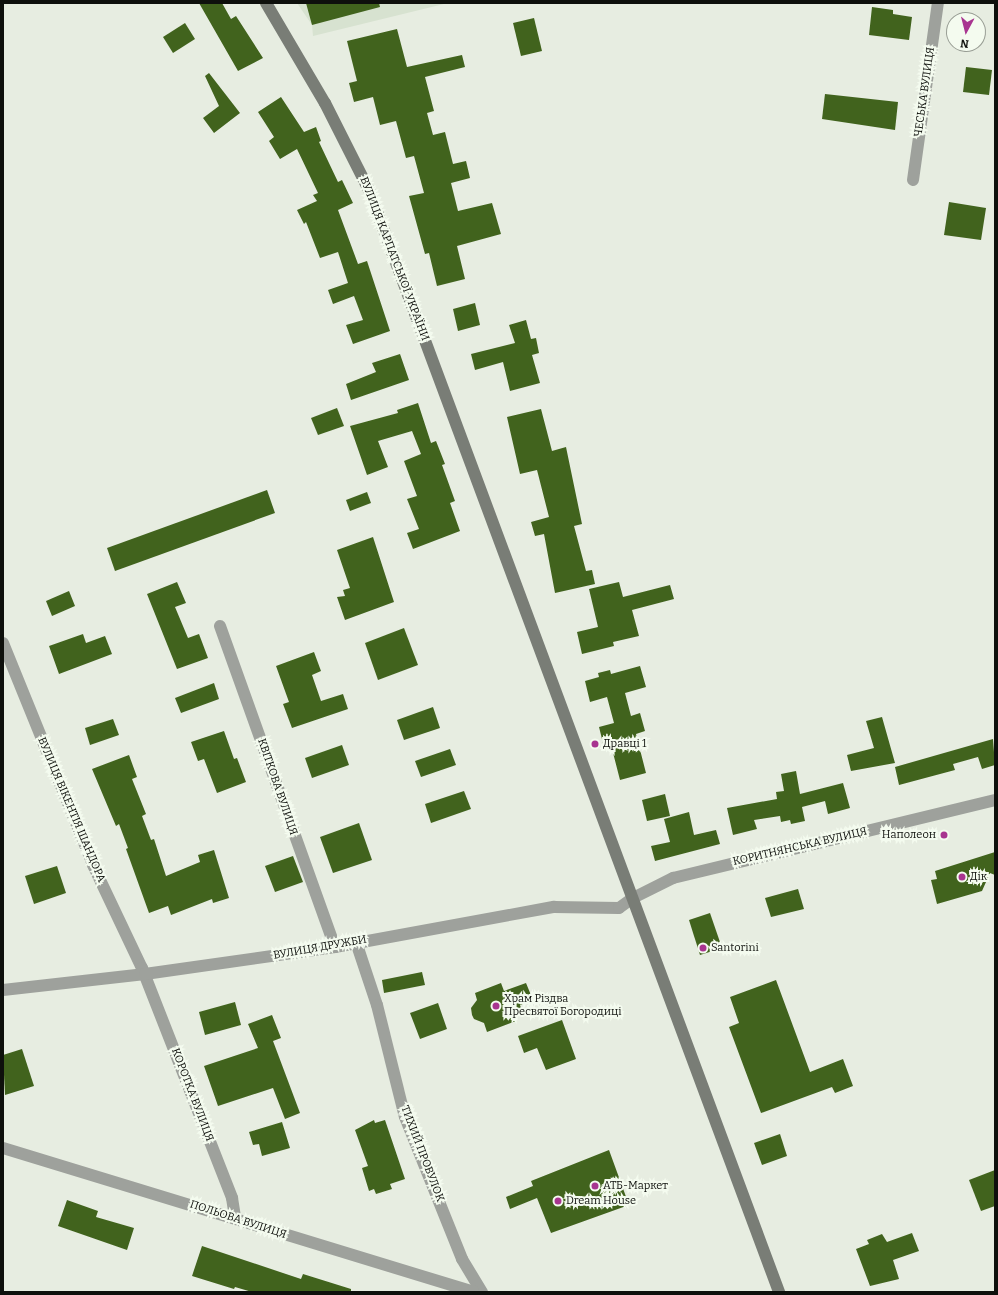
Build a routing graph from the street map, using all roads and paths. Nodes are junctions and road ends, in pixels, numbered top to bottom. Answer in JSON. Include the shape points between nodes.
{"nodes":[{"id":1,"x":266,"y":3,"type":"edge"},
{"id":2,"x":938,"y":3,"type":"edge"},
{"id":3,"x":913,"y":180,"type":"dead end"},
{"id":4,"x":220,"y":626,"type":"dead end"},
{"id":5,"x":3,"y":643,"type":"edge"},
{"id":6,"x":995,"y":800,"type":"edge"},
{"id":7,"x":633,"y":898,"type":"junction"},
{"id":8,"x":356,"y":942,"type":"junction"},
{"id":9,"x":335,"y":947,"type":"junction"},
{"id":10,"x":145,"y":974,"type":"junction"},
{"id":11,"x":3,"y":990,"type":"edge"},
{"id":12,"x":3,"y":1148,"type":"edge"},
{"id":13,"x":235,"y":1218,"type":"junction"},
{"id":14,"x":473,"y":1292,"type":"edge"},
{"id":15,"x":482,"y":1292,"type":"edge"},
{"id":16,"x":779,"y":1292,"type":"edge"}],
"edges":[{"from":1,"to":7,"type":"main road","name":"ВУЛИЦЯ КАРПАТСЬКОЇ УКРАЇНИ","via":[[325,103],[369,190]]},
{"from":2,"to":3,"type":"street","name":"ЧЕСЬКА ВУЛИЦЯ"},
{"from":4,"to":9,"type":"street","name":"КВІТКОВА ВУЛИЦЯ"},
{"from":5,"to":10,"type":"street","name":"ВУЛИЦЯ ВІКЕНТІЯ ШАНДОРА","via":[[93,865]]},
{"from":6,"to":7,"type":"street","name":"КОРИТНЯНСЬКА ВУЛИЦЯ","via":[[673,878]]},
{"from":7,"to":8,"type":"street","name":"ВУЛИЦЯ ДРУЖБИ","via":[[619,908],[554,907]]},
{"from":7,"to":16,"type":"main road","name":"ВУЛИЦЯ КАРПАТСЬКОЇ УКРАЇНИ"},
{"from":8,"to":9,"type":"street","name":"ВУЛИЦЯ ДРУЖБИ"},
{"from":8,"to":15,"type":"street","name":"ТИХИЙ ПРОВУЛОК","via":[[377,1005],[405,1117],[462,1259]]},
{"from":9,"to":10,"type":"street","name":"ВУЛИЦЯ ДРУЖБИ"},
{"from":10,"to":11,"type":"street","name":"ВУЛИЦЯ ДРУЖБИ"},
{"from":10,"to":13,"type":"street","name":"КОРОТКА ВУЛИЦЯ","via":[[232,1198]]},
{"from":12,"to":13,"type":"street","name":"ПОЛЬОВА ВУЛИЦЯ"},
{"from":13,"to":14,"type":"street","name":"ПОЛЬОВА ВУЛИЦЯ","via":[[347,1255]]}]}
